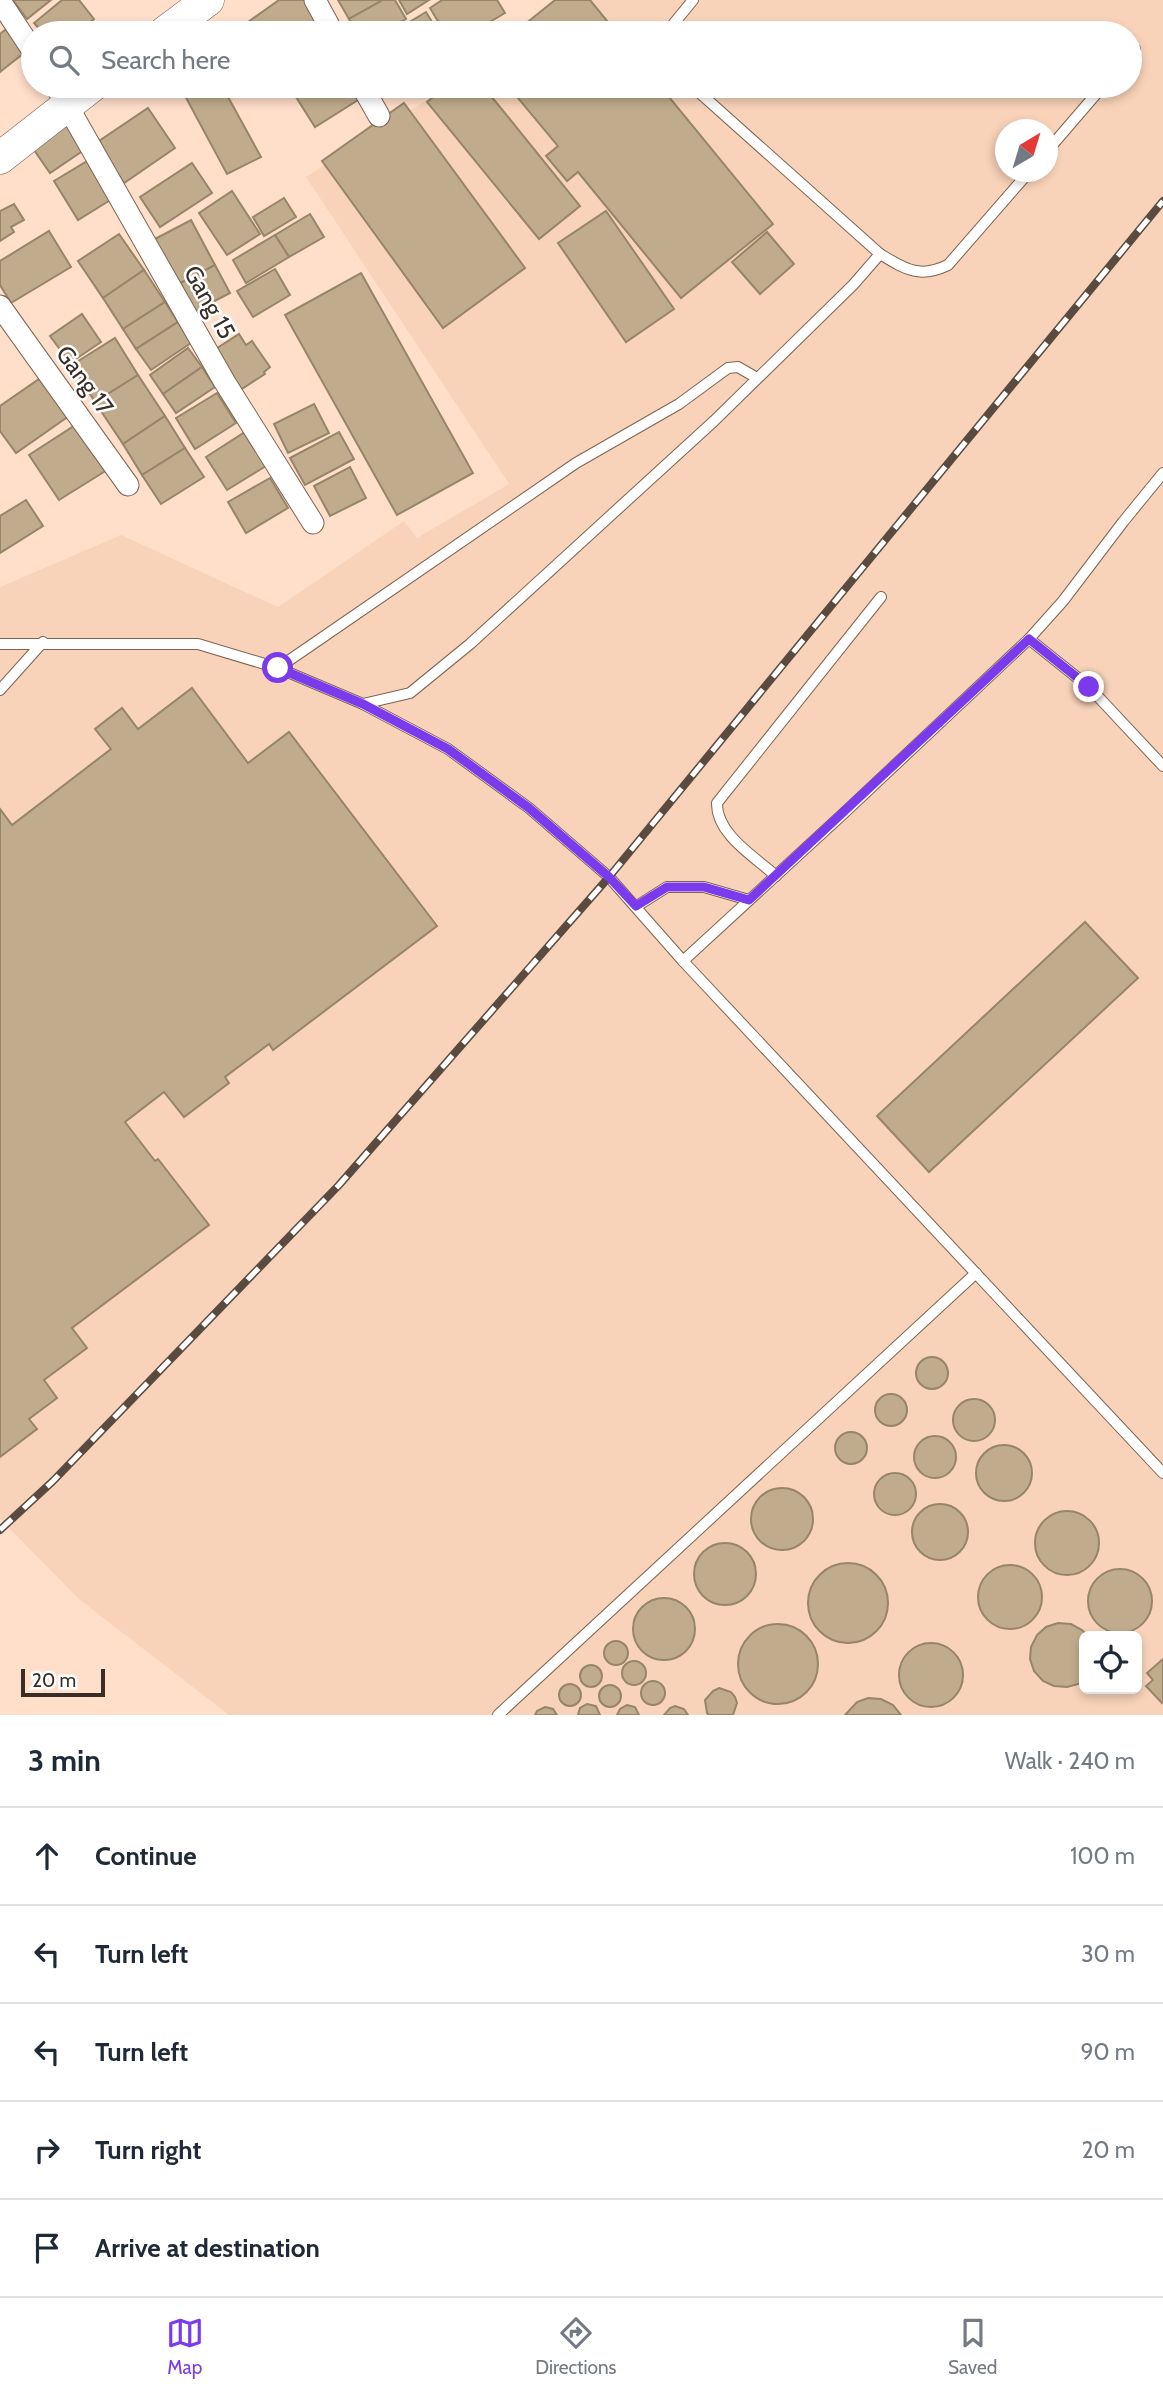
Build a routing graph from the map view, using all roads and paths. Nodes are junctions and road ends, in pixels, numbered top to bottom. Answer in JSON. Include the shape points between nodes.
{"nodes":[{"id":1,"x":208,"y":0,"type":"edge"},
{"id":2,"x":315,"y":0,"type":"edge"},
{"id":3,"x":692,"y":0,"type":"edge"},
{"id":4,"x":0,"y":1,"type":"edge"},
{"id":5,"x":180,"y":21,"type":"edge"},
{"id":6,"x":326,"y":21,"type":"edge"},
{"id":7,"x":675,"y":21,"type":"edge"},
{"id":8,"x":21,"y":33,"type":"edge"},
{"id":9,"x":65,"y":98,"type":"edge"},
{"id":10,"x":75,"y":98,"type":"edge"},
{"id":11,"x":369,"y":98,"type":"edge"},
{"id":12,"x":705,"y":98,"type":"edge"},
{"id":13,"x":1093,"y":98,"type":"edge"},
{"id":14,"x":379,"y":116,"type":"dead end"},
{"id":15,"x":1058,"y":138,"type":"edge"},
{"id":16,"x":0,"y":158,"type":"edge"},
{"id":17,"x":1020,"y":182,"type":"edge"},
{"id":18,"x":880,"y":254,"type":"junction"},
{"id":19,"x":0,"y":306,"type":"edge"},
{"id":20,"x":758,"y":378,"type":"junction"},
{"id":21,"x":1163,"y":473,"type":"edge"},
{"id":22,"x":128,"y":485,"type":"dead end"},
{"id":23,"x":313,"y":523,"type":"dead end"},
{"id":24,"x":881,"y":597,"type":"dead end"},
{"id":25,"x":1029,"y":639,"type":"junction"},
{"id":26,"x":43,"y":642,"type":"junction"},
{"id":27,"x":0,"y":644,"type":"edge"},
{"id":28,"x":278,"y":668,"type":"junction"},
{"id":29,"x":0,"y":690,"type":"edge"},
{"id":30,"x":363,"y":704,"type":"junction"},
{"id":31,"x":1163,"y":766,"type":"edge"},
{"id":32,"x":776,"y":876,"type":"junction"},
{"id":33,"x":749,"y":900,"type":"junction"},
{"id":34,"x":636,"y":906,"type":"junction"},
{"id":35,"x":683,"y":961,"type":"junction"},
{"id":36,"x":976,"y":1273,"type":"junction"},
{"id":37,"x":1163,"y":1473,"type":"edge"},
{"id":38,"x":498,"y":1715,"type":"edge"}],
"edges":[{"from":1,"to":5,"type":"main road"},
{"from":2,"to":6,"type":"street"},
{"from":3,"to":7,"type":"lane"},
{"from":4,"to":8,"type":"street"},
{"from":9,"to":16,"type":"main road"},
{"from":10,"to":23,"type":"street","name":"Gang 15","via":[[224,381]]},
{"from":11,"to":14,"type":"street"},
{"from":12,"to":18,"type":"lane"},
{"from":13,"to":15,"type":"lane"},
{"from":17,"to":18,"type":"lane","via":[[948,265],[936,271],[910,271]]},
{"from":18,"to":20,"type":"lane"},
{"from":19,"to":22,"type":"street","name":"Gang 17"},
{"from":20,"to":28,"type":"lane","via":[[738,367],[728,368],[679,404],[576,463]]},
{"from":20,"to":30,"type":"lane","via":[[470,644],[410,693]]},
{"from":21,"to":25,"type":"lane"},
{"from":24,"to":32,"type":"lane","via":[[717,803],[717,814],[730,835]]},
{"from":25,"to":31,"type":"lane","via":[[1089,687]]},
{"from":25,"to":32,"type":"lane"},
{"from":26,"to":27,"type":"lane"},
{"from":26,"to":28,"type":"lane","via":[[198,644]]},
{"from":26,"to":29,"type":"lane"},
{"from":28,"to":30,"type":"lane"},
{"from":30,"to":34,"type":"lane","via":[[448,749],[529,808]]},
{"from":32,"to":33,"type":"lane"},
{"from":33,"to":34,"type":"lane","via":[[704,887],[667,887]]},
{"from":33,"to":35,"type":"lane"},
{"from":34,"to":35,"type":"lane"},
{"from":35,"to":36,"type":"lane"},
{"from":36,"to":37,"type":"lane"},
{"from":36,"to":38,"type":"lane"}]}
